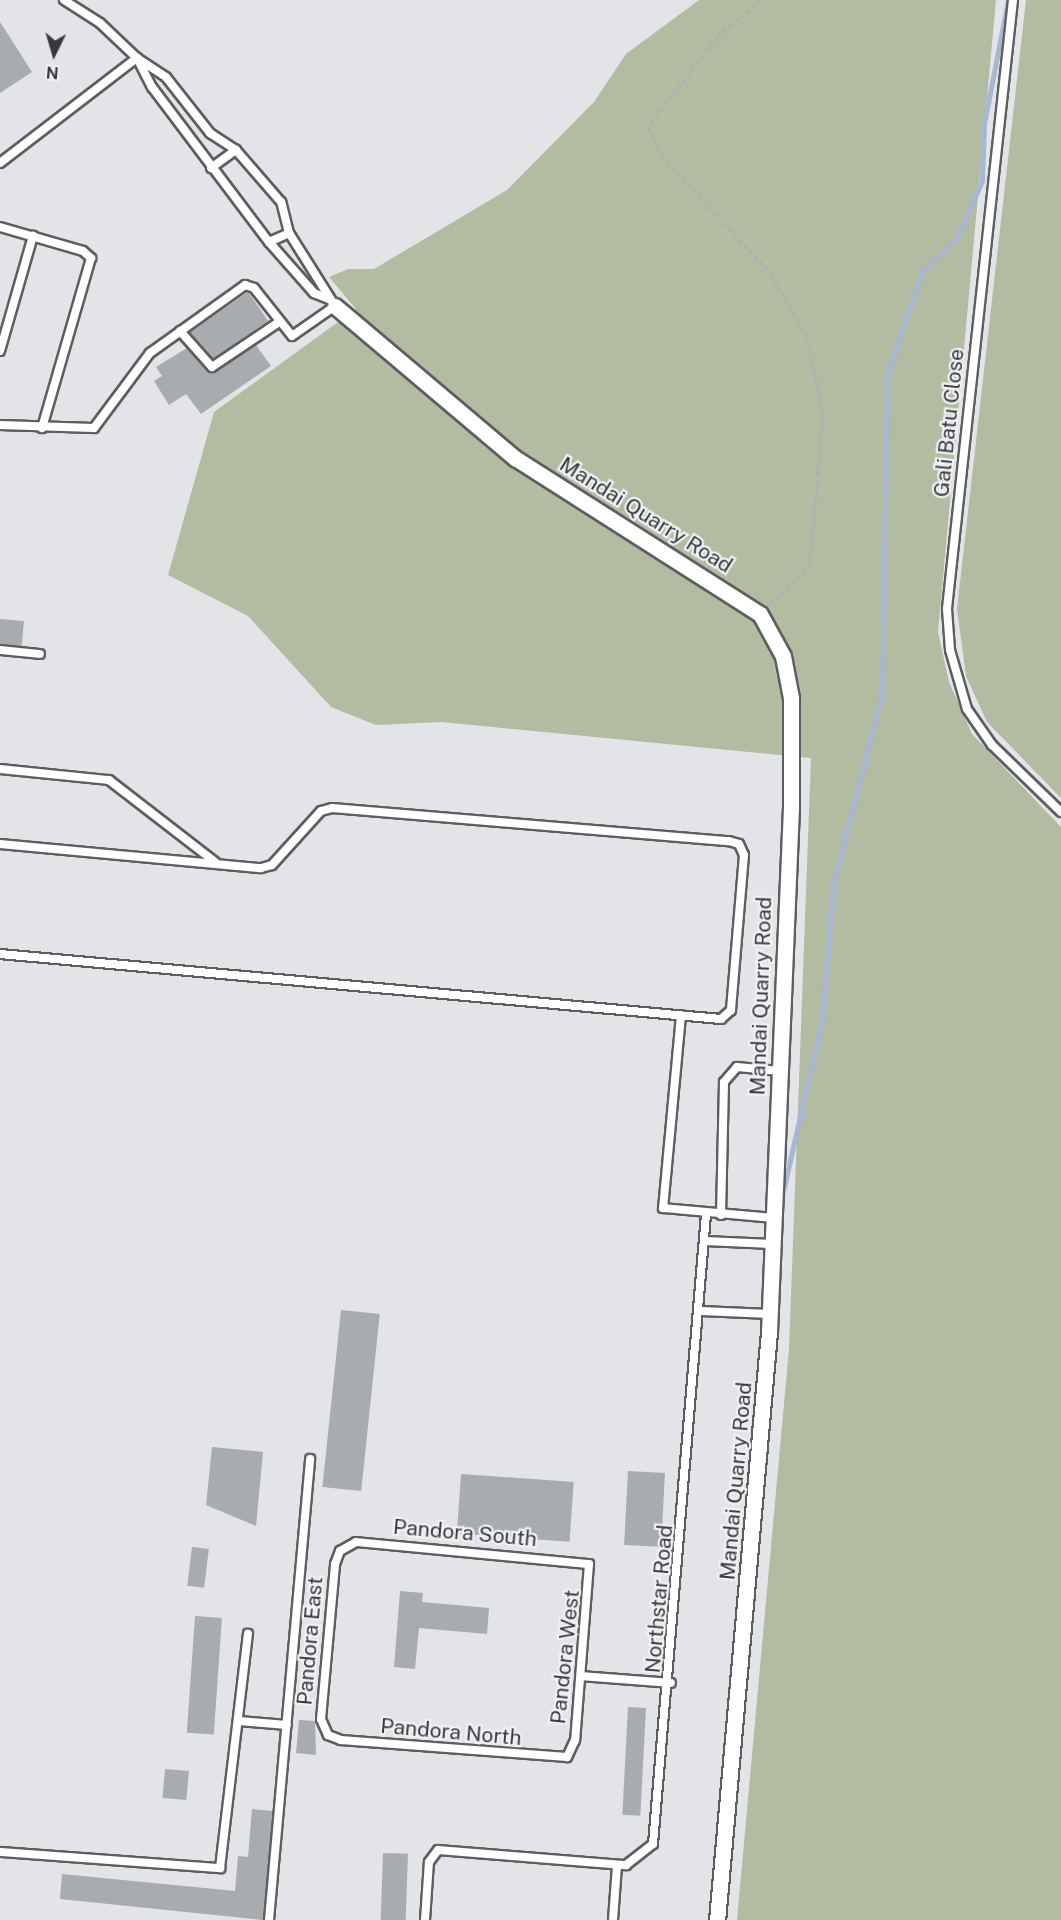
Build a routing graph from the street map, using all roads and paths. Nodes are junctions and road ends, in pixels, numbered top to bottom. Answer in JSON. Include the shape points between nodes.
{"nodes":[{"id":1,"x":64,"y":0,"type":"edge"},
{"id":2,"x":761,"y":0,"type":"edge"},
{"id":3,"x":1013,"y":0,"type":"edge"},
{"id":4,"x":137,"y":58,"type":"junction"},
{"id":5,"x":236,"y":150,"type":"junction"},
{"id":6,"x":0,"y":163,"type":"edge"},
{"id":7,"x":211,"y":168,"type":"junction"},
{"id":8,"x":0,"y":227,"type":"edge"},
{"id":9,"x":288,"y":233,"type":"junction"},
{"id":10,"x":33,"y":236,"type":"junction"},
{"id":11,"x":269,"y":242,"type":"junction"},
{"id":12,"x":332,"y":302,"type":"junction"},
{"id":13,"x":279,"y":322,"type":"junction"},
{"id":14,"x":180,"y":331,"type":"junction"},
{"id":15,"x":0,"y":351,"type":"edge"},
{"id":16,"x":0,"y":425,"type":"edge"},
{"id":17,"x":42,"y":428,"type":"junction"},
{"id":18,"x":760,"y":614,"type":"junction"},
{"id":19,"x":0,"y":650,"type":"edge"},
{"id":20,"x":40,"y":654,"type":"dead end"},
{"id":21,"x":0,"y":769,"type":"edge"},
{"id":22,"x":1061,"y":812,"type":"edge"},
{"id":23,"x":0,"y":844,"type":"edge"},
{"id":24,"x":216,"y":863,"type":"junction"},
{"id":25,"x":0,"y":954,"type":"edge"},
{"id":26,"x":681,"y":1015,"type":"junction"},
{"id":27,"x":780,"y":1071,"type":"junction"},
{"id":28,"x":706,"y":1214,"type":"junction"},
{"id":29,"x":721,"y":1215,"type":"junction"},
{"id":30,"x":773,"y":1218,"type":"junction"},
{"id":31,"x":705,"y":1241,"type":"junction"},
{"id":32,"x":772,"y":1244,"type":"junction"},
{"id":33,"x":700,"y":1311,"type":"junction"},
{"id":34,"x":770,"y":1314,"type":"junction"},
{"id":35,"x":310,"y":1459,"type":"dead end"},
{"id":36,"x":339,"y":1551,"type":"joint"},
{"id":37,"x":589,"y":1564,"type":"joint"},
{"id":38,"x":248,"y":1634,"type":"dead end"},
{"id":39,"x":581,"y":1676,"type":"junction"},
{"id":40,"x":671,"y":1683,"type":"junction"},
{"id":41,"x":239,"y":1721,"type":"junction"},
{"id":42,"x":287,"y":1725,"type":"junction"},
{"id":43,"x":328,"y":1735,"type":"joint"},
{"id":44,"x":571,"y":1752,"type":"joint"},
{"id":45,"x":0,"y":1852,"type":"edge"},
{"id":46,"x":617,"y":1865,"type":"junction"},
{"id":47,"x":269,"y":1920,"type":"edge"},
{"id":48,"x":425,"y":1920,"type":"edge"},
{"id":49,"x":613,"y":1920,"type":"edge"},
{"id":50,"x":717,"y":1920,"type":"edge"}],
"edges":[{"from":1,"to":4,"type":"lane","via":[[100,23]]},
{"from":2,"to":18,"type":"path","via":[[717,36],[648,127],[662,157],[771,273],[807,338],[823,412],[810,563]]},
{"from":3,"to":22,"type":"lane","name":"Gali Batu Close","via":[[947,609],[950,650],[967,708],[992,746]]},
{"from":4,"to":5,"type":"lane","name":"Mandai Quarry Road","via":[[166,77],[210,133]]},
{"from":4,"to":6,"type":"lane"},
{"from":4,"to":7,"type":"lane","name":"Mandai Quarry Road"},
{"from":5,"to":7,"type":"lane"},
{"from":5,"to":9,"type":"lane","name":"Mandai Quarry Road","via":[[281,202]]},
{"from":7,"to":11,"type":"lane","name":"Mandai Quarry Road"},
{"from":8,"to":10,"type":"lane"},
{"from":9,"to":11,"type":"lane"},
{"from":9,"to":12,"type":"lane","name":"Mandai Quarry Road","via":[[326,284]]},
{"from":10,"to":15,"type":"lane"},
{"from":10,"to":17,"type":"lane","via":[[91,258]]},
{"from":11,"to":12,"type":"lane","name":"Mandai Quarry Road","via":[[314,293]]},
{"from":12,"to":13,"type":"lane","via":[[296,335],[289,335]]},
{"from":12,"to":18,"type":"street","name":"Mandai Quarry Road","via":[[515,458]]},
{"from":13,"to":14,"type":"lane","via":[[212,367]]},
{"from":13,"to":14,"type":"lane","via":[[248,285]]},
{"from":14,"to":17,"type":"lane","via":[[144,359],[94,428]]},
{"from":16,"to":17,"type":"lane"},
{"from":18,"to":27,"type":"street","name":"Mandai Quarry Road","via":[[783,656],[791,698]]},
{"from":19,"to":20,"type":"lane"},
{"from":21,"to":24,"type":"lane","via":[[109,780]]},
{"from":23,"to":24,"type":"lane"},
{"from":24,"to":26,"type":"lane","via":[[272,865],[321,811],[332,808],[739,844],[744,855],[731,1010],[721,1019]]},
{"from":25,"to":26,"type":"lane"},
{"from":26,"to":28,"type":"lane","via":[[661,1201],[670,1211]]},
{"from":27,"to":29,"type":"lane","via":[[737,1067],[724,1082]]},
{"from":27,"to":30,"type":"street","name":"Mandai Quarry Road"},
{"from":28,"to":29,"type":"lane"},
{"from":28,"to":31,"type":"lane","name":"Northstar Road"},
{"from":29,"to":30,"type":"lane"},
{"from":30,"to":32,"type":"street","name":"Mandai Quarry Road"},
{"from":31,"to":32,"type":"lane"},
{"from":31,"to":33,"type":"lane","name":"Northstar Road"},
{"from":32,"to":34,"type":"street","name":"Mandai Quarry Road"},
{"from":33,"to":34,"type":"lane"},
{"from":33,"to":40,"type":"lane","name":"Northstar Road"},
{"from":34,"to":50,"type":"street","name":"Mandai Quarry Road"},
{"from":35,"to":42,"type":"lane"},
{"from":36,"to":37,"type":"lane","name":"Pandora South","via":[[356,1542]]},
{"from":36,"to":43,"type":"lane","name":"Pandora East","via":[[321,1719]]},
{"from":37,"to":39,"type":"lane","name":"Pandora West"},
{"from":38,"to":41,"type":"lane"},
{"from":39,"to":40,"type":"lane"},
{"from":39,"to":44,"type":"lane","name":"Pandora West"},
{"from":40,"to":46,"type":"lane","name":"Northstar Road","via":[[653,1844],[642,1858]]},
{"from":41,"to":42,"type":"lane"},
{"from":41,"to":45,"type":"lane","via":[[220,1868]]},
{"from":42,"to":47,"type":"lane"},
{"from":43,"to":44,"type":"lane","name":"Pandora North","via":[[341,1740],[558,1759]]},
{"from":46,"to":48,"type":"lane","via":[[447,1849],[432,1855]]},
{"from":46,"to":49,"type":"lane"}]}
